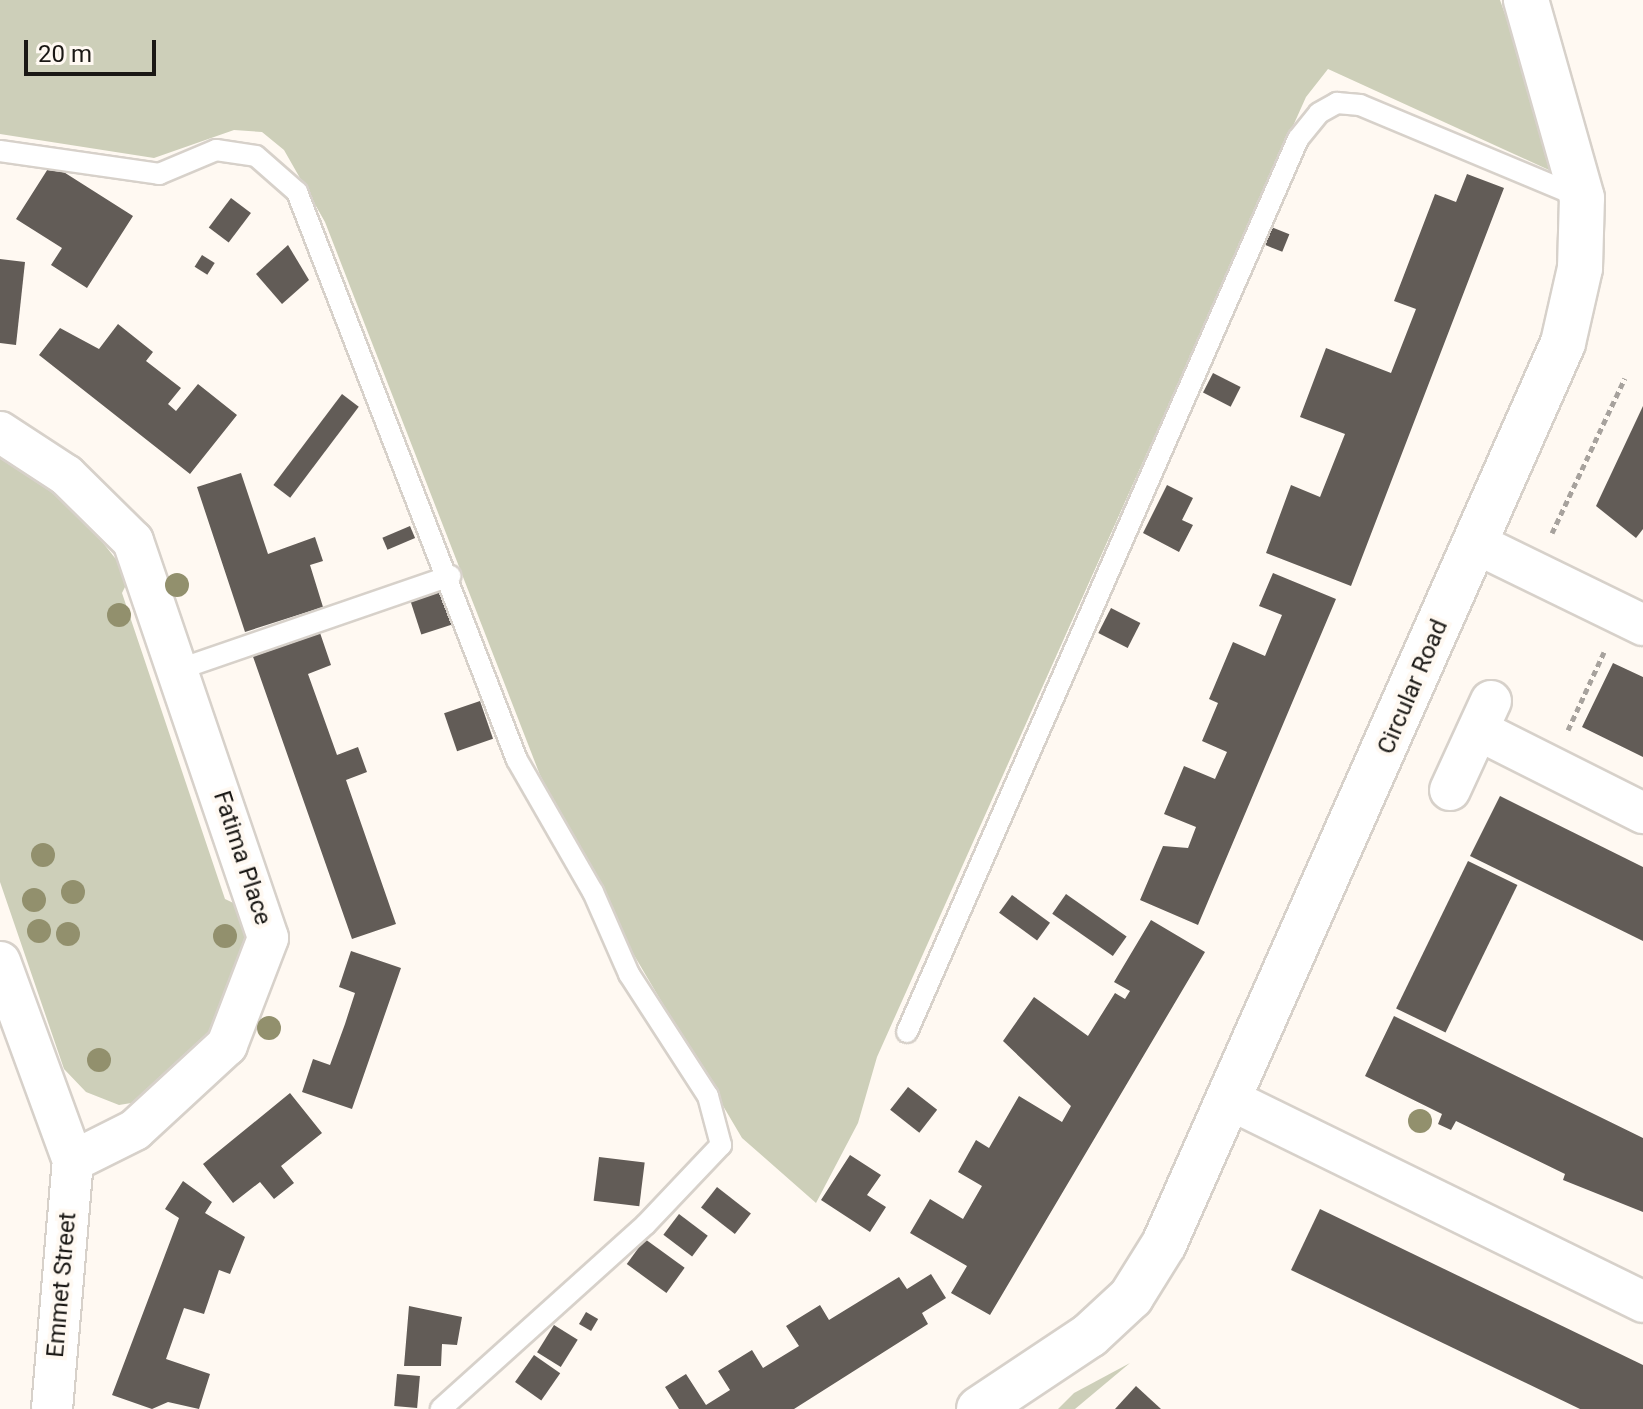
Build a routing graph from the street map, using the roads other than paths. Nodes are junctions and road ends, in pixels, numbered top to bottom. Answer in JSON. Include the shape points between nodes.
{"nodes":[{"id":1,"x":1526,"y":0,"type":"edge"},
{"id":2,"x":0,"y":151,"type":"edge"},
{"id":3,"x":1582,"y":198,"type":"junction"},
{"id":4,"x":0,"y":432,"type":"edge"},
{"id":5,"x":1475,"y":543,"type":"junction"},
{"id":6,"x":450,"y":576,"type":"junction"},
{"id":7,"x":1643,"y":625,"type":"edge"},
{"id":8,"x":180,"y":669,"type":"junction"},
{"id":9,"x":1450,"y":790,"type":"dead end"},
{"id":10,"x":1643,"y":813,"type":"edge"},
{"id":11,"x":0,"y":962,"type":"edge"},
{"id":12,"x":907,"y":1032,"type":"dead end"},
{"id":13,"x":1229,"y":1099,"type":"junction"},
{"id":14,"x":73,"y":1161,"type":"junction"},
{"id":15,"x":1643,"y":1302,"type":"edge"},
{"id":16,"x":52,"y":1409,"type":"edge"},
{"id":17,"x":441,"y":1409,"type":"edge"},
{"id":18,"x":980,"y":1409,"type":"edge"}],
"edges":[{"from":1,"to":3,"type":"main road","name":"Circular Road"},
{"from":2,"to":6,"type":"lane","via":[[159,174],[216,150],[256,156],[297,192]]},
{"from":3,"to":5,"type":"main road","name":"Circular Road","via":[[1580,268],[1563,343]]},
{"from":3,"to":12,"type":"lane","via":[[1360,105],[1337,103],[1319,113],[1298,139]]},
{"from":4,"to":8,"type":"street","name":"Fatima Place","via":[[66,475],[133,541]]},
{"from":5,"to":7,"type":"street"},
{"from":5,"to":13,"type":"main road","name":"Circular Road"},
{"from":6,"to":8,"type":"lane"},
{"from":6,"to":17,"type":"lane","via":[[517,760],[593,892],[629,974],[708,1096],[721,1145],[645,1225]]},
{"from":8,"to":14,"type":"street","name":"Fatima Place","via":[[268,938],[227,1045],[135,1130]]},
{"from":9,"to":10,"type":"street","via":[[1484,715]]},
{"from":11,"to":14,"type":"street"},
{"from":13,"to":15,"type":"street"},
{"from":13,"to":18,"type":"main road","name":"Circular Road","via":[[1164,1244],[1131,1297],[1090,1335]]},
{"from":14,"to":16,"type":"street","name":"Emmet Street"}]}
